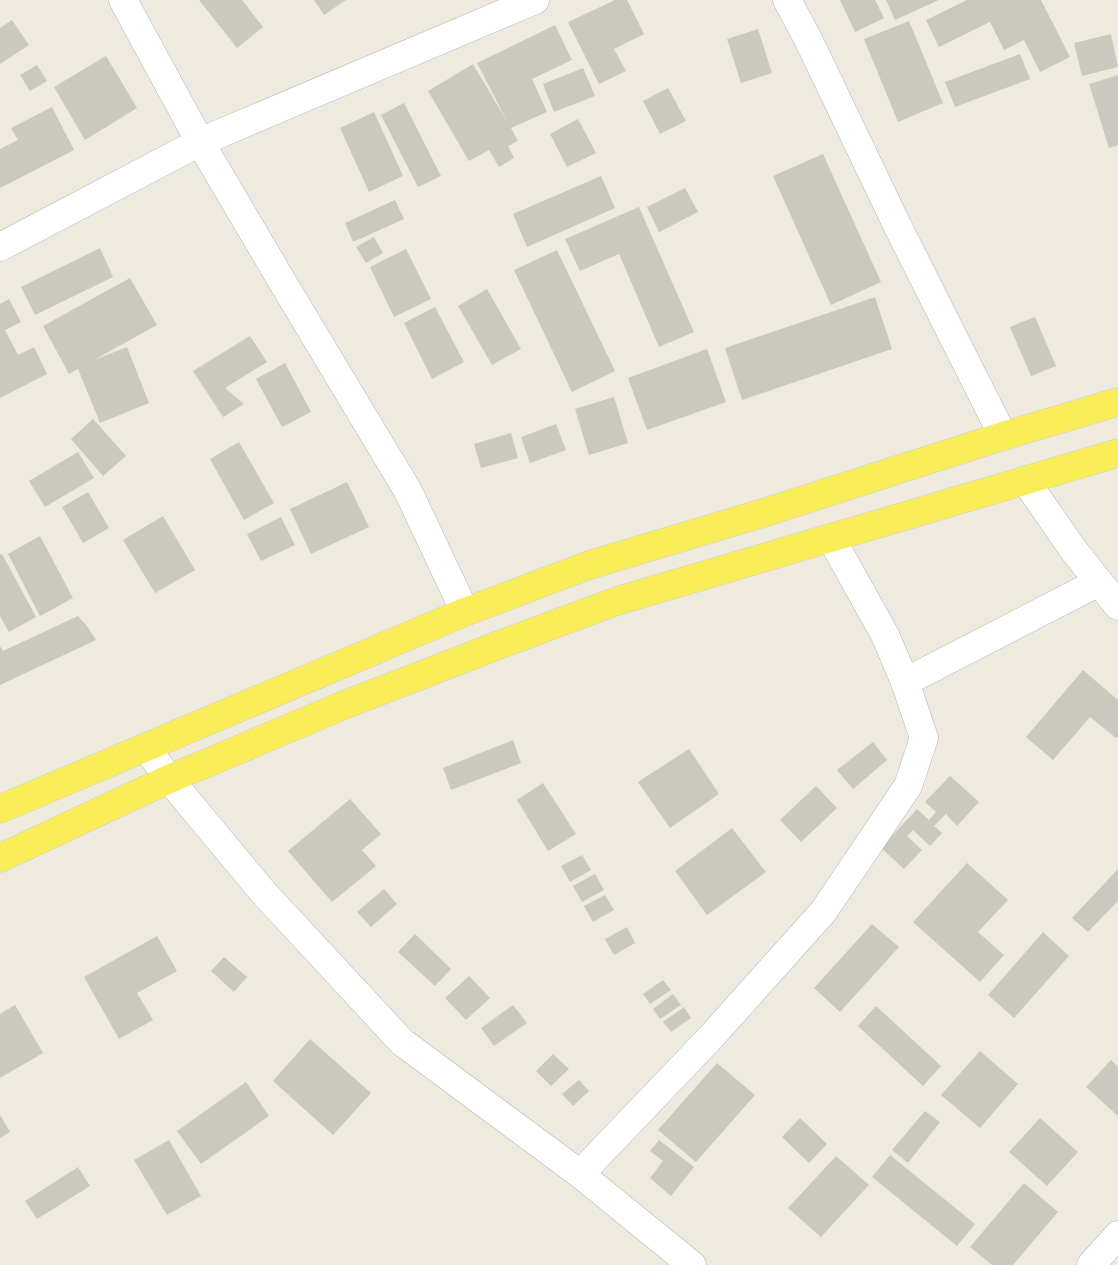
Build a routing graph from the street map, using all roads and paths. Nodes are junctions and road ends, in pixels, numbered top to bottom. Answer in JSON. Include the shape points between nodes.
{"nodes":[{"id":1,"x":123,"y":0,"type":"edge"},
{"id":2,"x":535,"y":0,"type":"edge"},
{"id":3,"x":787,"y":0,"type":"edge"},
{"id":4,"x":200,"y":142,"type":"junction"},
{"id":5,"x":0,"y":247,"type":"edge"},
{"id":6,"x":1118,"y":402,"type":"edge"},
{"id":7,"x":1003,"y":436,"type":"junction"},
{"id":8,"x":1118,"y":453,"type":"edge"},
{"id":9,"x":1026,"y":480,"type":"junction"},
{"id":10,"x":831,"y":538,"type":"junction"},
{"id":11,"x":1099,"y":582,"type":"junction"},
{"id":12,"x":1118,"y":606,"type":"edge"},
{"id":13,"x":464,"y":612,"type":"junction"},
{"id":14,"x":905,"y":682,"type":"junction"},
{"id":15,"x":146,"y":747,"type":"junction"},
{"id":16,"x":169,"y":779,"type":"junction"},
{"id":17,"x":0,"y":809,"type":"edge"},
{"id":18,"x":0,"y":858,"type":"edge"},
{"id":19,"x":580,"y":1174,"type":"junction"},
{"id":20,"x":1118,"y":1235,"type":"edge"},
{"id":21,"x":692,"y":1265,"type":"edge"},
{"id":22,"x":1091,"y":1265,"type":"edge"}],
"edges":[{"from":1,"to":4,"type":"street"},
{"from":2,"to":4,"type":"street"},
{"from":3,"to":7,"type":"street","via":[[810,40],[897,225]]},
{"from":4,"to":5,"type":"street"},
{"from":4,"to":13,"type":"street","via":[[408,491]]},
{"from":6,"to":7,"type":"main road"},
{"from":7,"to":13,"type":"main road","via":[[764,514],[589,565]]},
{"from":8,"to":9,"type":"main road"},
{"from":9,"to":10,"type":"main road"},
{"from":9,"to":11,"type":"street"},
{"from":10,"to":14,"type":"street","via":[[885,634]]},
{"from":10,"to":16,"type":"main road","via":[[608,604],[344,705]]},
{"from":11,"to":12,"type":"street"},
{"from":11,"to":14,"type":"street"},
{"from":13,"to":15,"type":"main road"},
{"from":14,"to":19,"type":"street","via":[[924,738],[908,786],[823,912],[711,1037]]},
{"from":15,"to":16,"type":"street"},
{"from":15,"to":17,"type":"main road"},
{"from":16,"to":18,"type":"main road"},
{"from":16,"to":19,"type":"street","via":[[263,892],[402,1042]]},
{"from":19,"to":21,"type":"street"},
{"from":20,"to":22,"type":"street"}]}
